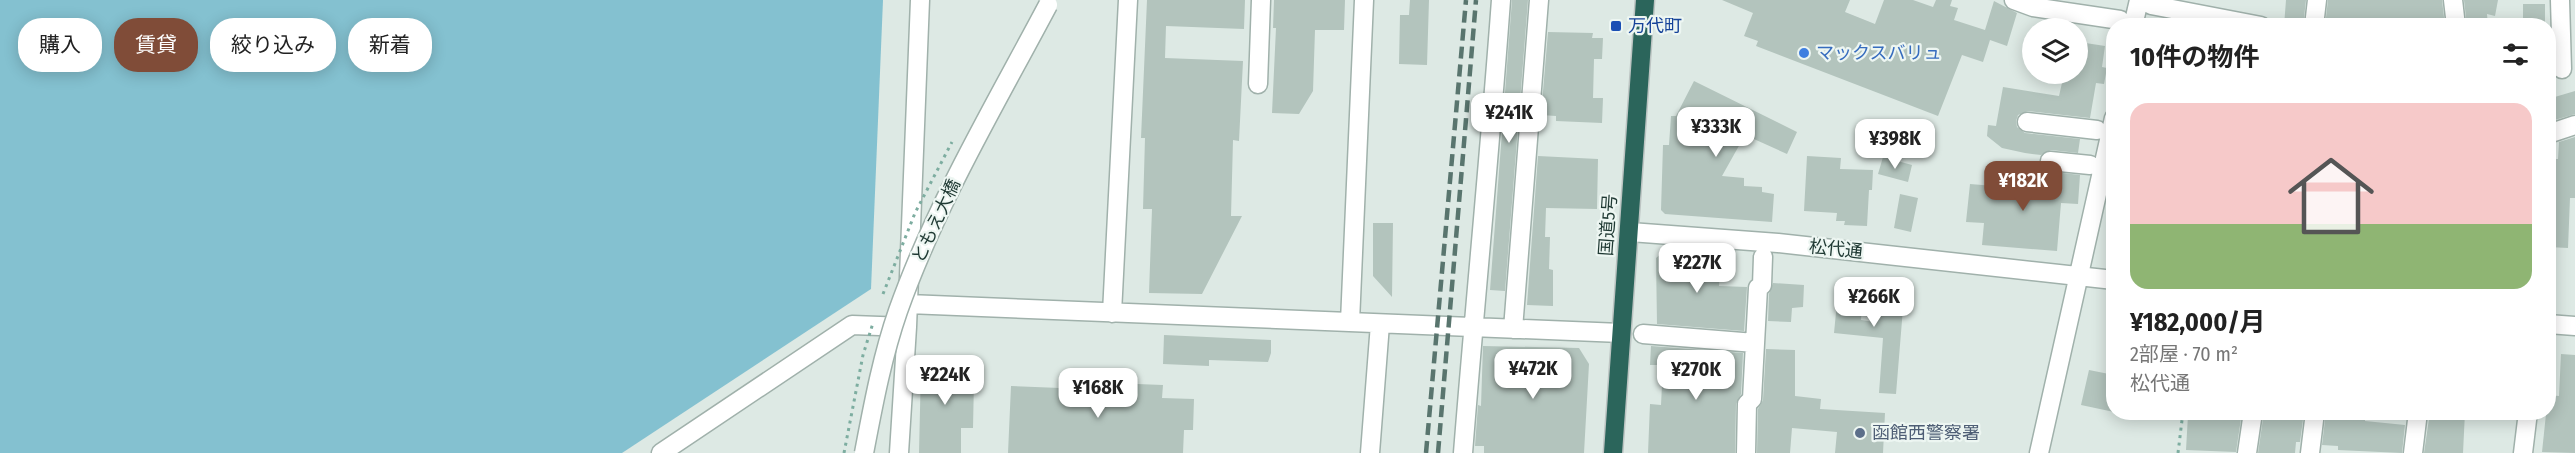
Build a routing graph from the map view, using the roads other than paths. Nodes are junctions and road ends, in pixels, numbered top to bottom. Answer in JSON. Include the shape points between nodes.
{"nodes":[{"id":1,"x":920,"y":0,"type":"edge"},
{"id":2,"x":1128,"y":0,"type":"edge"},
{"id":3,"x":1261,"y":0,"type":"edge"},
{"id":4,"x":1364,"y":0,"type":"edge"},
{"id":5,"x":1501,"y":0,"type":"edge"},
{"id":6,"x":1539,"y":0,"type":"edge"},
{"id":7,"x":1644,"y":0,"type":"edge"},
{"id":8,"x":2014,"y":0,"type":"edge"},
{"id":9,"x":2317,"y":0,"type":"edge"},
{"id":10,"x":2453,"y":0,"type":"edge"},
{"id":11,"x":2560,"y":0,"type":"edge"},
{"id":12,"x":1049,"y":2,"type":"edge"},
{"id":13,"x":2145,"y":2,"type":"edge"},
{"id":14,"x":2034,"y":3,"type":"edge"},
{"id":15,"x":2106,"y":18,"type":"edge"},
{"id":16,"x":2131,"y":18,"type":"edge"},
{"id":17,"x":2222,"y":18,"type":"edge"},
{"id":18,"x":2315,"y":18,"type":"edge"},
{"id":19,"x":2455,"y":18,"type":"edge"},
{"id":20,"x":2568,"y":28,"type":"edge"},
{"id":21,"x":2562,"y":69,"type":"dead end"},
{"id":22,"x":1258,"y":84,"type":"dead end"},
{"id":23,"x":2027,"y":122,"type":"dead end"},
{"id":24,"x":2575,"y":125,"type":"edge"},
{"id":25,"x":2097,"y":130,"type":"dead end"},
{"id":26,"x":2556,"y":131,"type":"edge"},
{"id":27,"x":2106,"y":155,"type":"edge"},
{"id":28,"x":2050,"y":161,"type":"dead end"},
{"id":29,"x":2090,"y":165,"type":"dead end"},
{"id":30,"x":1630,"y":232,"type":"junction"},
{"id":31,"x":1763,"y":257,"type":"dead end"},
{"id":32,"x":2080,"y":276,"type":"junction"},
{"id":33,"x":2106,"y":279,"type":"edge"},
{"id":34,"x":908,"y":304,"type":"junction"},
{"id":35,"x":1112,"y":312,"type":"junction"},
{"id":36,"x":1350,"y":322,"type":"junction"},
{"id":37,"x":1380,"y":324,"type":"junction"},
{"id":38,"x":2556,"y":325,"type":"edge"},
{"id":39,"x":2575,"y":326,"type":"edge"},
{"id":40,"x":907,"y":327,"type":"junction"},
{"id":41,"x":1472,"y":327,"type":"junction"},
{"id":42,"x":1513,"y":329,"type":"junction"},
{"id":43,"x":1621,"y":333,"type":"junction"},
{"id":44,"x":1643,"y":334,"type":"dead end"},
{"id":45,"x":1755,"y":343,"type":"junction"},
{"id":46,"x":2252,"y":420,"type":"edge"},
{"id":47,"x":2314,"y":420,"type":"edge"},
{"id":48,"x":2417,"y":420,"type":"edge"},
{"id":49,"x":2527,"y":420,"type":"edge"},
{"id":50,"x":661,"y":453,"type":"edge"},
{"id":51,"x":864,"y":453,"type":"edge"},
{"id":52,"x":899,"y":453,"type":"edge"},
{"id":53,"x":1370,"y":453,"type":"edge"},
{"id":54,"x":1463,"y":453,"type":"edge"},
{"id":55,"x":1613,"y":453,"type":"edge"},
{"id":56,"x":1746,"y":453,"type":"edge"},
{"id":57,"x":2040,"y":453,"type":"edge"},
{"id":58,"x":2247,"y":453,"type":"edge"},
{"id":59,"x":2310,"y":453,"type":"edge"},
{"id":60,"x":2413,"y":453,"type":"edge"},
{"id":61,"x":2523,"y":453,"type":"edge"}],
"edges":[{"from":1,"to":34,"type":"street"},
{"from":2,"to":35,"type":"street"},
{"from":3,"to":22,"type":"street"},
{"from":4,"to":36,"type":"street"},
{"from":5,"to":41,"type":"street","via":[[1490,159]]},
{"from":6,"to":42,"type":"street"},
{"from":7,"to":30,"type":"highway","name":"国道5号"},
{"from":8,"to":14,"type":"street"},
{"from":9,"to":18,"type":"street"},
{"from":10,"to":19,"type":"street"},
{"from":11,"to":20,"type":"street"},
{"from":12,"to":51,"type":"street","name":"ともえ大橋","bridge":true,"via":[[937,216],[914,268],[885,358]]},
{"from":13,"to":16,"type":"street"},
{"from":13,"to":17,"type":"street"},
{"from":14,"to":15,"type":"street"},
{"from":20,"to":21,"type":"street"},
{"from":23,"to":25,"type":"street"},
{"from":24,"to":26,"type":"street"},
{"from":27,"to":32,"type":"street"},
{"from":28,"to":29,"type":"street"},
{"from":30,"to":32,"type":"street","name":"松代通"},
{"from":30,"to":43,"type":"highway","name":"国道5号"},
{"from":31,"to":45,"type":"street"},
{"from":32,"to":33,"type":"street","name":"松代通"},
{"from":32,"to":57,"type":"street"},
{"from":34,"to":35,"type":"street"},
{"from":34,"to":40,"type":"street"},
{"from":35,"to":36,"type":"street"},
{"from":36,"to":37,"type":"street"},
{"from":37,"to":41,"type":"street"},
{"from":37,"to":53,"type":"street"},
{"from":38,"to":39,"type":"street"},
{"from":40,"to":50,"type":"street","via":[[852,325]]},
{"from":40,"to":52,"type":"street"},
{"from":41,"to":42,"type":"street"},
{"from":41,"to":54,"type":"street"},
{"from":42,"to":43,"type":"street"},
{"from":43,"to":55,"type":"highway","name":"国道5号"},
{"from":44,"to":45,"type":"street"},
{"from":45,"to":56,"type":"street"},
{"from":46,"to":58,"type":"street"},
{"from":47,"to":59,"type":"street"},
{"from":48,"to":60,"type":"street"},
{"from":49,"to":61,"type":"street"}]}
